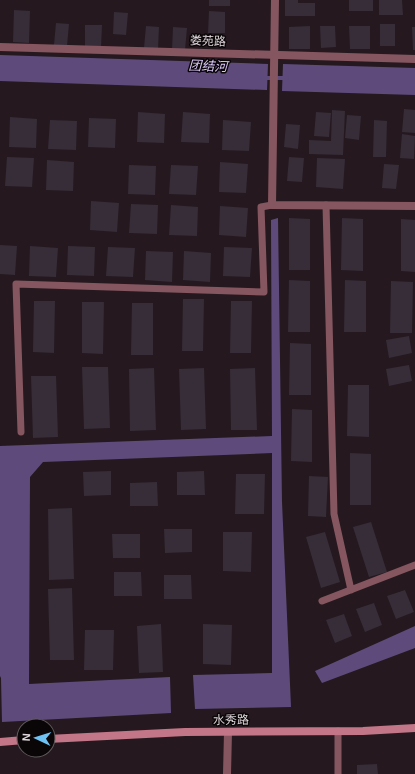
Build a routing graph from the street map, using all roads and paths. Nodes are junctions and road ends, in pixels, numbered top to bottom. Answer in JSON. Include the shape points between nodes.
{"nodes":[{"id":1,"x":275,"y":0,"type":"edge"},
{"id":2,"x":0,"y":47,"type":"edge"},
{"id":3,"x":274,"y":54,"type":"junction"},
{"id":4,"x":415,"y":59,"type":"edge"},
{"id":5,"x":272,"y":205,"type":"junction"},
{"id":6,"x":326,"y":206,"type":"junction"},
{"id":7,"x":415,"y":206,"type":"edge"},
{"id":8,"x":21,"y":432,"type":"dead end"},
{"id":9,"x":415,"y":565,"type":"edge"},
{"id":10,"x":351,"y":590,"type":"junction"},
{"id":11,"x":322,"y":601,"type":"dead end"},
{"id":12,"x":415,"y":728,"type":"edge"},
{"id":13,"x":338,"y":731,"type":"junction"},
{"id":14,"x":228,"y":732,"type":"junction"},
{"id":15,"x":56,"y":739,"type":"edge"},
{"id":16,"x":16,"y":741,"type":"edge"},
{"id":17,"x":0,"y":742,"type":"edge"},
{"id":18,"x":227,"y":774,"type":"edge"},
{"id":19,"x":338,"y":774,"type":"edge"}],
"edges":[{"from":1,"to":3,"type":"street"},
{"from":2,"to":3,"type":"street","name":"娄苑路"},
{"from":3,"to":4,"type":"street","name":"娄苑路"},
{"from":3,"to":5,"type":"street"},
{"from":5,"to":6,"type":"street"},
{"from":5,"to":8,"type":"lane","via":[[260,208],[264,292],[16,284]]},
{"from":6,"to":7,"type":"street"},
{"from":6,"to":10,"type":"lane","via":[[334,514]]},
{"from":9,"to":10,"type":"lane"},
{"from":10,"to":11,"type":"lane"},
{"from":12,"to":13,"type":"street","name":"水秀路"},
{"from":13,"to":14,"type":"street","name":"水秀路"},
{"from":13,"to":19,"type":"lane"},
{"from":14,"to":15,"type":"street","name":"水秀路"},
{"from":14,"to":18,"type":"street"},
{"from":16,"to":17,"type":"street"}]}
